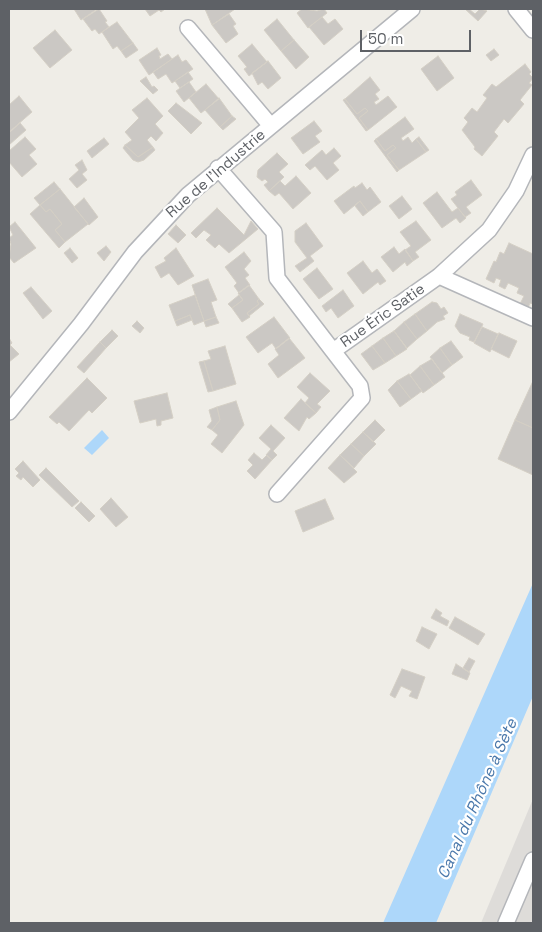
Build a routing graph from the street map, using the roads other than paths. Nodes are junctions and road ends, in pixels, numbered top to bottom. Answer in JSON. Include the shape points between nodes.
{"nodes":[{"id":1,"x":412,"y":9,"type":"edge"},
{"id":2,"x":516,"y":9,"type":"edge"},
{"id":3,"x":532,"y":27,"type":"edge"},
{"id":4,"x":188,"y":28,"type":"dead end"},
{"id":5,"x":270,"y":126,"type":"junction"},
{"id":6,"x":533,"y":155,"type":"edge"},
{"id":7,"x":218,"y":168,"type":"junction"},
{"id":8,"x":439,"y":276,"type":"junction"},
{"id":9,"x":533,"y":318,"type":"edge"},
{"id":10,"x":333,"y":351,"type":"junction"},
{"id":11,"x":9,"y":412,"type":"edge"},
{"id":12,"x":277,"y":494,"type":"dead end"},
{"id":13,"x":533,"y":860,"type":"edge"},
{"id":14,"x":506,"y":923,"type":"edge"}],
"edges":[{"from":1,"to":5,"type":"street","name":"Rue de l'Industrie"},
{"from":2,"to":3,"type":"street"},
{"from":4,"to":5,"type":"street"},
{"from":5,"to":7,"type":"street","name":"Rue de l'Industrie"},
{"from":6,"to":8,"type":"street","name":"Rue Éric Satie","via":[[516,191],[489,230]]},
{"from":7,"to":10,"type":"street","name":"Rue Éric Satie","via":[[274,232],[277,278]]},
{"from":7,"to":11,"type":"street","name":"Rue de l'Industrie","via":[[135,252]]},
{"from":8,"to":9,"type":"street"},
{"from":8,"to":10,"type":"street","name":"Rue Éric Satie"},
{"from":10,"to":12,"type":"street","via":[[360,386],[362,398]]},
{"from":13,"to":14,"type":"street"}]}
